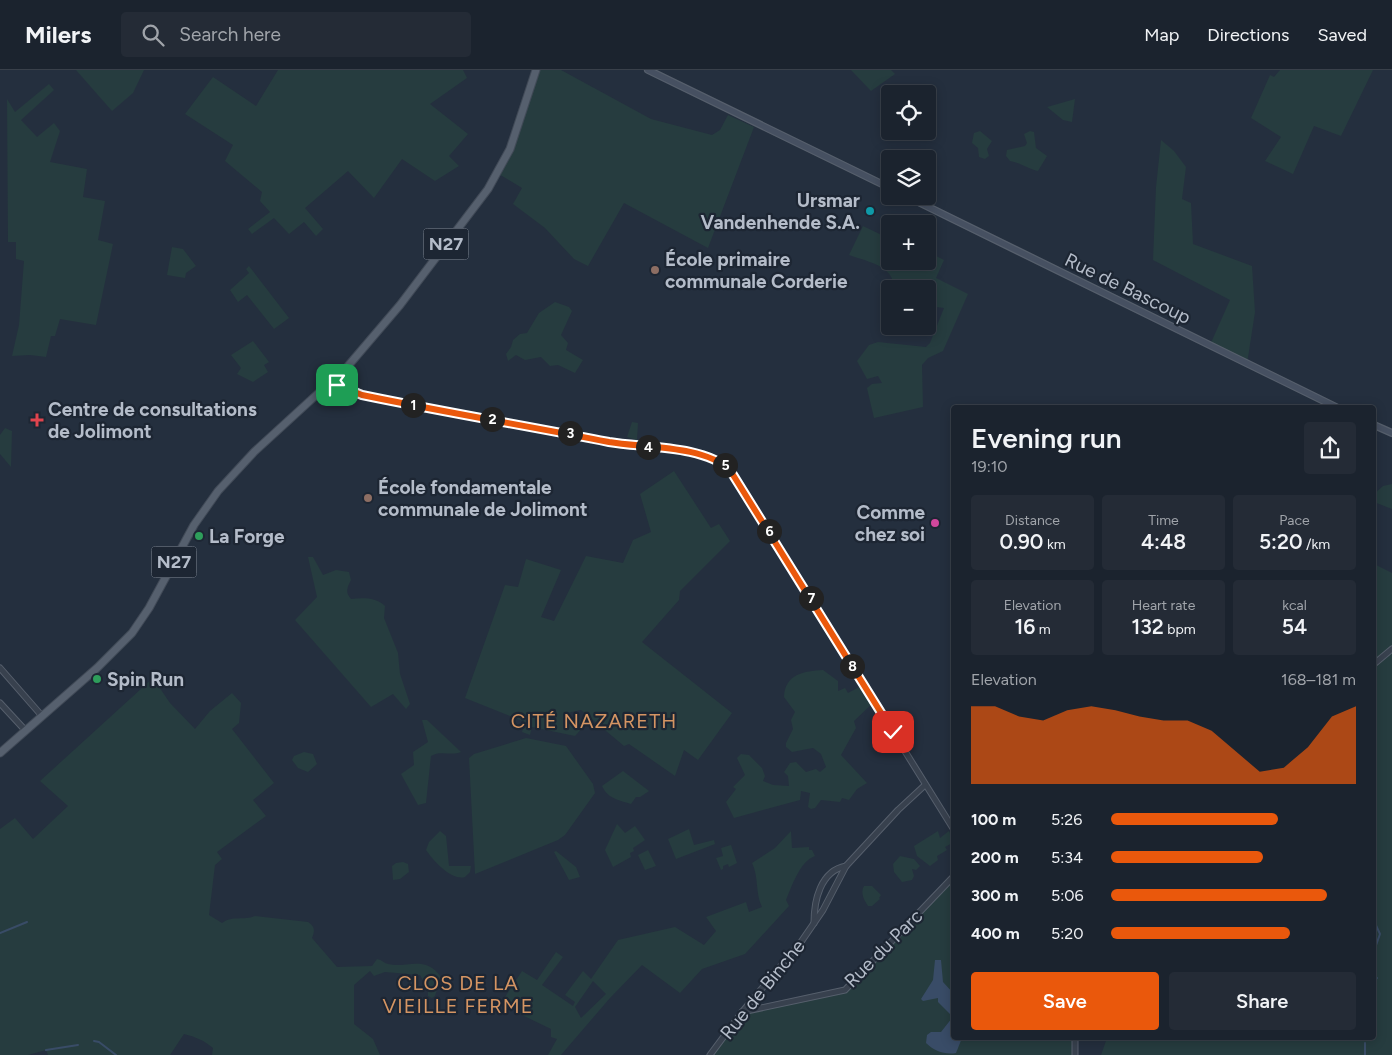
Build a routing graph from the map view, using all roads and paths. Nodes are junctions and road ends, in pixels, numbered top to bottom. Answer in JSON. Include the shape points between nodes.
{"nodes":[{"id":1,"x":538,"y":70,"type":"edge"},
{"id":2,"x":648,"y":70,"type":"edge"},
{"id":3,"x":881,"y":184,"type":"edge"},
{"id":4,"x":924,"y":205,"type":"edge"},
{"id":5,"x":348,"y":366,"type":"junction"},
{"id":6,"x":336,"y":377,"type":"junction"},
{"id":7,"x":329,"y":384,"type":"junction"},
{"id":8,"x":357,"y":391,"type":"junction"},
{"id":9,"x":362,"y":395,"type":"junction"},
{"id":10,"x":1332,"y":405,"type":"edge"},
{"id":11,"x":1376,"y":426,"type":"edge"},
{"id":12,"x":1392,"y":433,"type":"edge"},
{"id":13,"x":1392,"y":649,"type":"edge"},
{"id":14,"x":1376,"y":662,"type":"edge"},
{"id":15,"x":0,"y":668,"type":"edge"},
{"id":16,"x":0,"y":703,"type":"edge"},
{"id":17,"x":42,"y":716,"type":"junction"},
{"id":18,"x":25,"y":730,"type":"junction"},
{"id":19,"x":0,"y":753,"type":"edge"},
{"id":20,"x":926,"y":784,"type":"junction"},
{"id":21,"x":951,"y":825,"type":"edge"},
{"id":22,"x":846,"y":866,"type":"junction"},
{"id":23,"x":951,"y":879,"type":"edge"},
{"id":24,"x":814,"y":923,"type":"junction"},
{"id":25,"x":742,"y":1012,"type":"junction"},
{"id":26,"x":1075,"y":1040,"type":"edge"},
{"id":27,"x":710,"y":1055,"type":"edge"},
{"id":28,"x":1075,"y":1055,"type":"edge"}],
"edges":[{"from":1,"to":5,"type":"main road","number":"N27","via":[[510,149],[484,195],[400,305]]},
{"from":2,"to":3,"type":"main road"},
{"from":4,"to":10,"type":"main road","name":"Rue de Bascoup"},
{"from":5,"to":6,"type":"main road","number":"N27"},
{"from":5,"to":8,"type":"street","via":[[350,382]]},
{"from":6,"to":7,"type":"main road","number":"N27"},
{"from":6,"to":8,"type":"street","via":[[343,378]]},
{"from":7,"to":9,"type":"street"},
{"from":7,"to":17,"type":"main road","number":"N27","via":[[254,452],[218,491],[194,525],[135,630]]},
{"from":8,"to":9,"type":"street"},
{"from":9,"to":20,"type":"street","via":[[612,442],[696,454],[721,462],[730,470]]},
{"from":11,"to":12,"type":"main road"},
{"from":13,"to":14,"type":"street"},
{"from":15,"to":17,"type":"street"},
{"from":16,"to":18,"type":"street"},
{"from":17,"to":18,"type":"main road","number":"N27"},
{"from":18,"to":19,"type":"main road","number":"N27"},
{"from":20,"to":21,"type":"street"},
{"from":20,"to":22,"type":"street","name":"Rue de Binche"},
{"from":22,"to":24,"type":"street","name":"Rue de Binche"},
{"from":22,"to":24,"type":"street","name":"Rue de Binche","via":[[830,874],[823,883],[815,899]]},
{"from":23,"to":25,"type":"street","name":"Rue du Parc","via":[[845,990]]},
{"from":24,"to":25,"type":"street","name":"Rue de Binche","via":[[776,974]]},
{"from":25,"to":27,"type":"street","name":"Rue de Binche"},
{"from":26,"to":28,"type":"street"}]}
